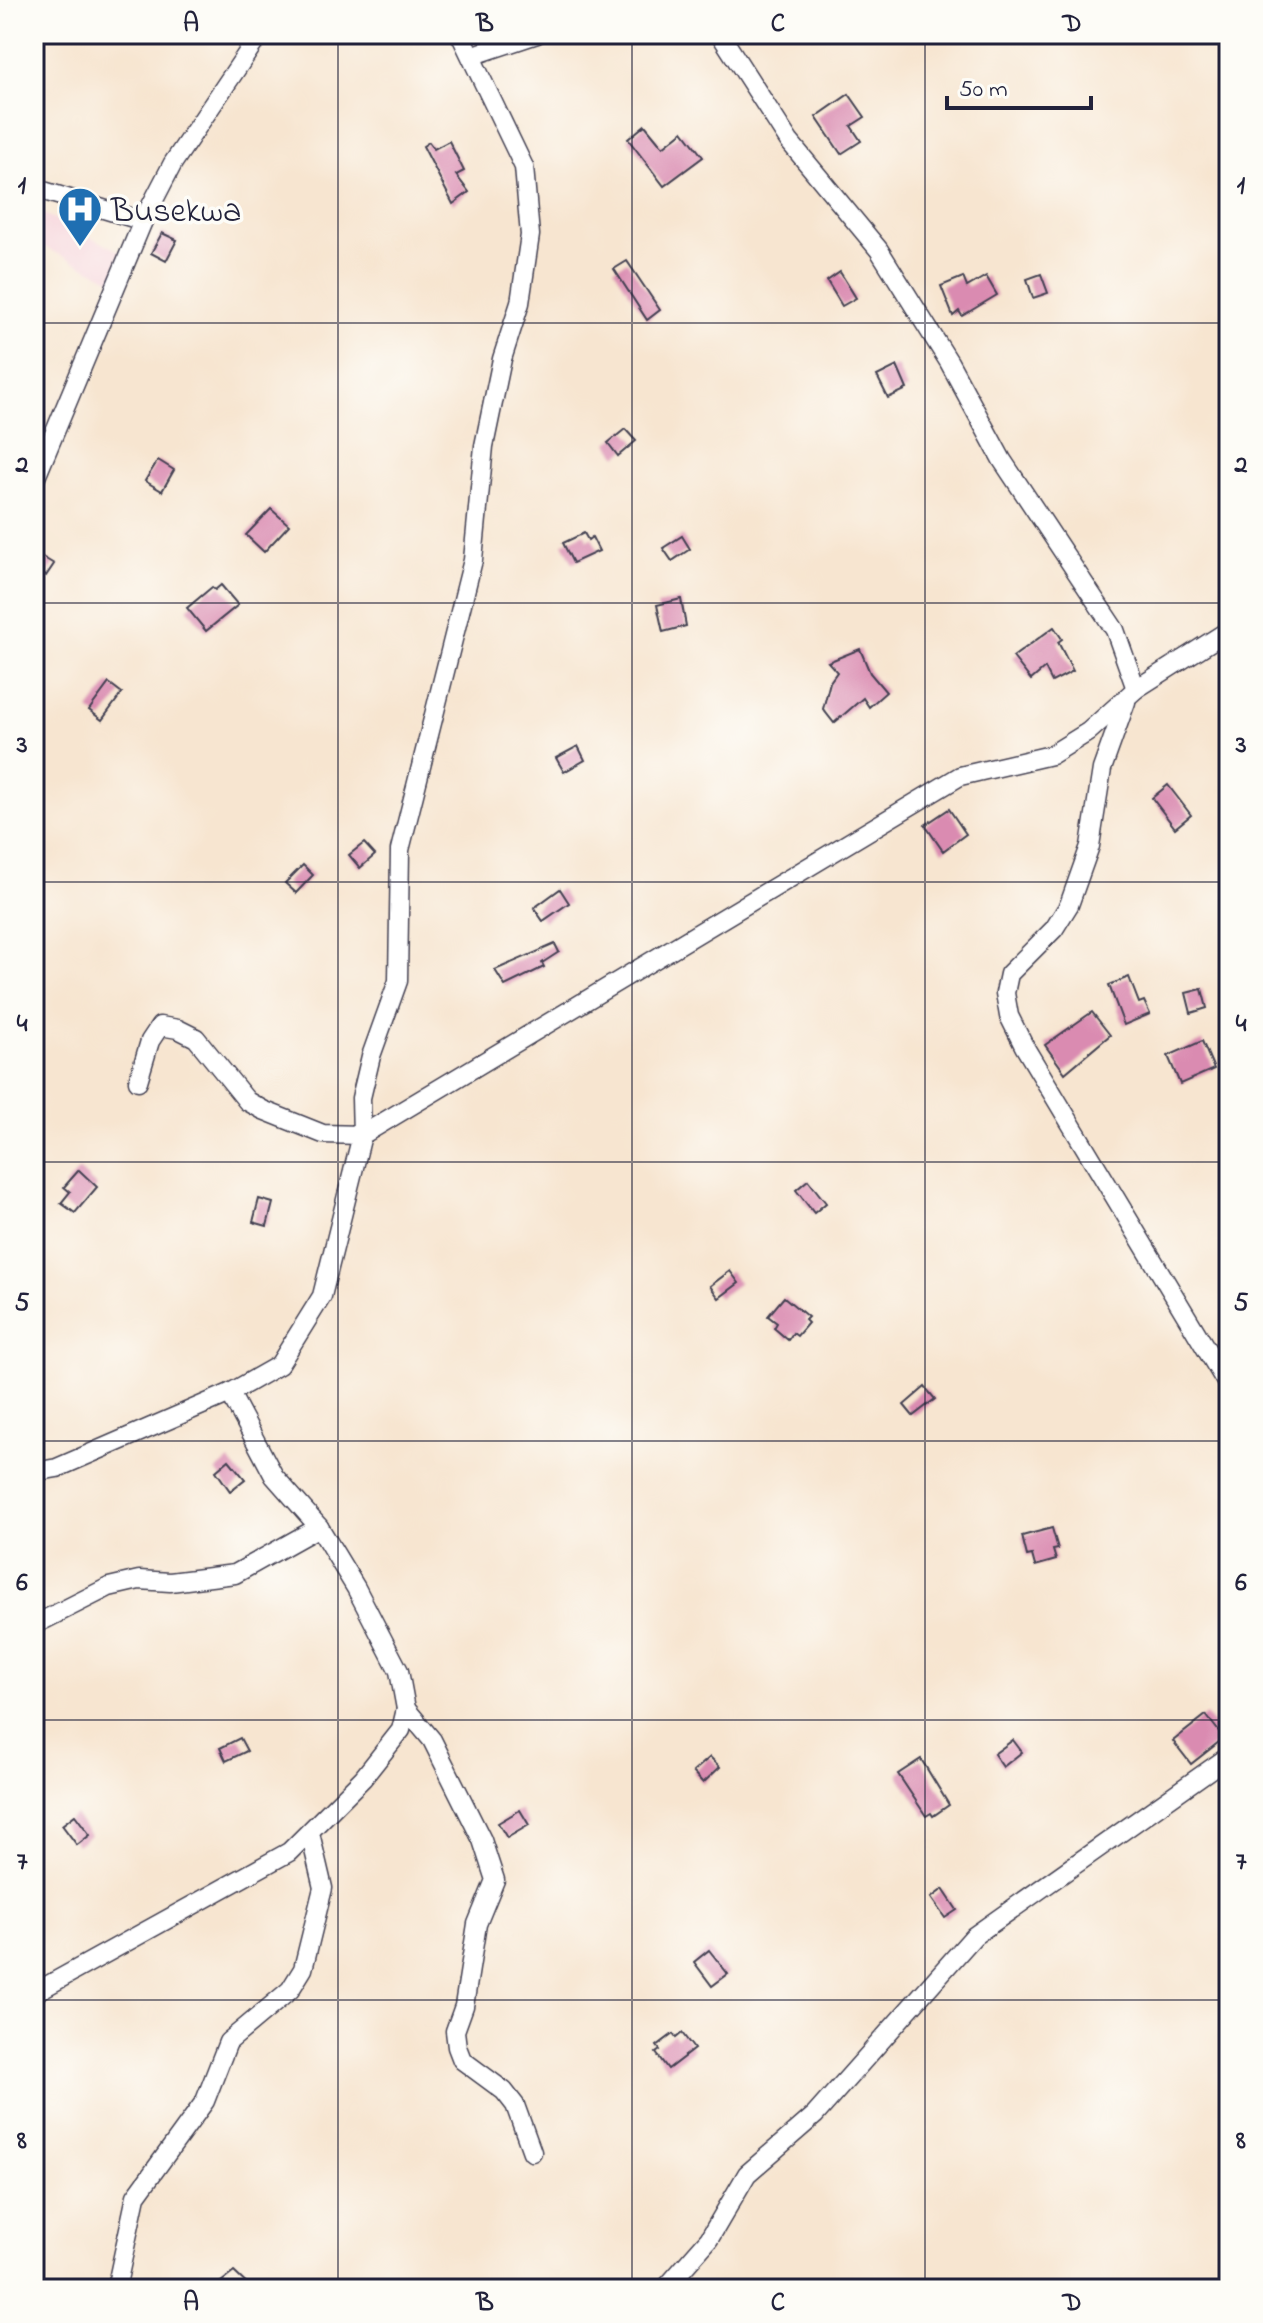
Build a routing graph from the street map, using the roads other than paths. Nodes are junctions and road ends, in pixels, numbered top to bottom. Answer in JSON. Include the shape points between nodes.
{"nodes":[{"id":1,"x":260,"y":34,"type":"edge"},
{"id":2,"x":460,"y":34,"type":"edge"},
{"id":3,"x":537,"y":34,"type":"edge"},
{"id":4,"x":720,"y":34,"type":"edge"},
{"id":5,"x":471,"y":56,"type":"junction"},
{"id":6,"x":34,"y":188,"type":"edge"},
{"id":7,"x":143,"y":221,"type":"junction"},
{"id":8,"x":34,"y":482,"type":"edge"},
{"id":9,"x":1229,"y":630,"type":"edge"},
{"id":10,"x":1131,"y":694,"type":"junction"},
{"id":11,"x":138,"y":1081,"type":"dead end"},
{"id":12,"x":362,"y":1135,"type":"junction"},
{"id":13,"x":1229,"y":1387,"type":"edge"},
{"id":14,"x":230,"y":1393,"type":"junction"},
{"id":15,"x":34,"y":1472,"type":"edge"},
{"id":16,"x":319,"y":1527,"type":"junction"},
{"id":17,"x":34,"y":1625,"type":"edge"},
{"id":18,"x":406,"y":1709,"type":"junction"},
{"id":19,"x":1229,"y":1756,"type":"edge"},
{"id":20,"x":310,"y":1833,"type":"junction"},
{"id":21,"x":34,"y":1993,"type":"edge"},
{"id":22,"x":532,"y":2152,"type":"dead end"},
{"id":23,"x":116,"y":2289,"type":"edge"},
{"id":24,"x":665,"y":2289,"type":"edge"}],
"edges":[{"from":1,"to":7,"type":"street","via":[[173,163]]},
{"from":2,"to":5,"type":"street"},
{"from":3,"to":5,"type":"street"},
{"from":4,"to":10,"type":"street","via":[[789,141],[879,250],[949,362],[1002,460],[1115,630]]},
{"from":5,"to":12,"type":"street","via":[[524,167],[530,235],[520,303],[484,446],[473,560],[400,850],[398,981],[364,1084]]},
{"from":6,"to":7,"type":"street"},
{"from":7,"to":8,"type":"street"},
{"from":9,"to":10,"type":"street"},
{"from":10,"to":12,"type":"street","via":[[1088,732],[1051,755],[960,776]]},
{"from":10,"to":13,"type":"street","via":[[1102,769],[1090,846],[1069,905],[1054,929],[1009,974],[1005,993],[1024,1046]]},
{"from":11,"to":12,"type":"street","via":[[150,1041],[160,1026],[166,1026],[196,1038],[247,1101],[323,1134]]},
{"from":12,"to":14,"type":"street","via":[[322,1296],[279,1365]]},
{"from":14,"to":15,"type":"street","via":[[57,1468]]},
{"from":14,"to":16,"type":"street","via":[[274,1476]]},
{"from":16,"to":17,"type":"street","via":[[235,1574],[109,1587]]},
{"from":16,"to":18,"type":"street","via":[[399,1671]]},
{"from":18,"to":20,"type":"street","via":[[389,1748]]},
{"from":18,"to":22,"type":"street","via":[[432,1740],[482,1840],[495,1880],[477,1924],[455,2031],[457,2047],[462,2060],[515,2105]]},
{"from":19,"to":24,"type":"street","via":[[974,1936],[815,2115],[747,2174],[709,2239]]},
{"from":20,"to":21,"type":"street","via":[[289,1852]]},
{"from":20,"to":23,"type":"street","via":[[323,1888],[303,1969],[290,1990],[228,2042],[205,2101],[136,2196]]}]}
